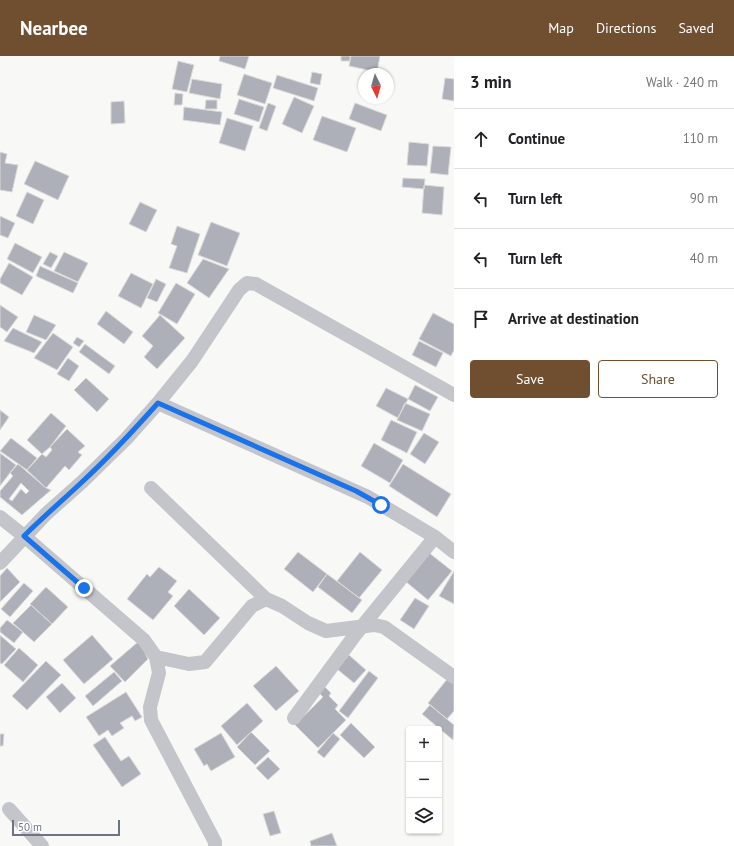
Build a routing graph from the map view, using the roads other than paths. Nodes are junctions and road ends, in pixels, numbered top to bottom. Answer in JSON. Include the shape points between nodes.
{"nodes":[{"id":1,"x":454,"y":395,"type":"edge"},
{"id":2,"x":158,"y":403,"type":"junction"},
{"id":3,"x":151,"y":488,"type":"dead end"},
{"id":4,"x":0,"y":517,"type":"edge"},
{"id":5,"x":24,"y":536,"type":"junction"},
{"id":6,"x":435,"y":537,"type":"junction"},
{"id":7,"x":454,"y":552,"type":"edge"},
{"id":8,"x":0,"y":563,"type":"edge"},
{"id":9,"x":266,"y":599,"type":"junction"},
{"id":10,"x":362,"y":627,"type":"junction"},
{"id":11,"x":156,"y":657,"type":"junction"},
{"id":12,"x":454,"y":677,"type":"edge"},
{"id":13,"x":294,"y":718,"type":"dead end"},
{"id":14,"x":9,"y":809,"type":"dead end"},
{"id":15,"x":42,"y":846,"type":"edge"},
{"id":16,"x":215,"y":846,"type":"edge"}],
"edges":[{"from":1,"to":2,"type":"street","via":[[256,284],[247,283],[239,290],[192,361]]},
{"from":2,"to":5,"type":"street","via":[[126,439]]},
{"from":2,"to":6,"type":"street","via":[[368,497]]},
{"from":3,"to":9,"type":"street"},
{"from":4,"to":5,"type":"street"},
{"from":5,"to":8,"type":"street"},
{"from":5,"to":11,"type":"street","via":[[144,640]]},
{"from":6,"to":7,"type":"street"},
{"from":6,"to":10,"type":"street"},
{"from":9,"to":10,"type":"street","via":[[326,631]]},
{"from":9,"to":11,"type":"street","via":[[252,606],[205,662],[189,664]]},
{"from":10,"to":12,"type":"street","via":[[384,627]]},
{"from":10,"to":13,"type":"street"},
{"from":11,"to":16,"type":"street","via":[[159,674],[150,707],[151,720]]},
{"from":14,"to":15,"type":"street"}]}
